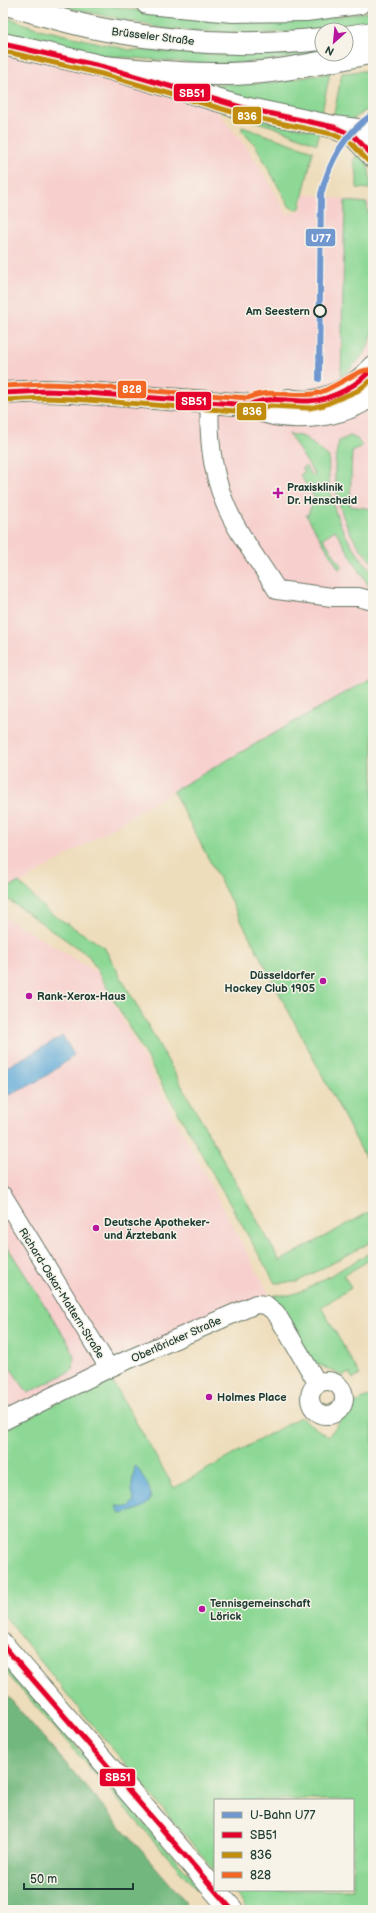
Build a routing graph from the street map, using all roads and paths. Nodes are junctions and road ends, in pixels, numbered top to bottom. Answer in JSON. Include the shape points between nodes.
{"nodes":[{"id":1,"x":3,"y":3,"type":"edge"},
{"id":2,"x":147,"y":3,"type":"edge"},
{"id":3,"x":359,"y":3,"type":"edge"},
{"id":4,"x":373,"y":33,"type":"edge"},
{"id":5,"x":354,"y":36,"type":"edge"},
{"id":6,"x":314,"y":40,"type":"edge"},
{"id":7,"x":3,"y":44,"type":"edge"},
{"id":8,"x":373,"y":52,"type":"edge"},
{"id":9,"x":104,"y":67,"type":"junction"},
{"id":10,"x":334,"y":127,"type":"junction"},
{"id":11,"x":373,"y":132,"type":"edge"},
{"id":12,"x":373,"y":156,"type":"edge"},
{"id":13,"x":371,"y":381,"type":"edge"},
{"id":14,"x":3,"y":393,"type":"edge"},
{"id":15,"x":210,"y":402,"type":"junction"},
{"id":16,"x":373,"y":601,"type":"edge"},
{"id":17,"x":3,"y":1196,"type":"edge"},
{"id":18,"x":109,"y":1368,"type":"junction"},
{"id":19,"x":318,"y":1384,"type":"dead end"},
{"id":20,"x":3,"y":1421,"type":"edge"},
{"id":21,"x":3,"y":1646,"type":"edge"},
{"id":22,"x":214,"y":1889,"type":"edge"},
{"id":23,"x":216,"y":1891,"type":"edge"},
{"id":24,"x":232,"y":1910,"type":"edge"}],
"edges":[{"from":1,"to":6,"type":"main road","name":"Brüsseler Straße","via":[[106,30],[200,42],[256,44]]},
{"from":2,"to":3,"type":"main road","via":[[233,11],[306,10]]},
{"from":4,"to":5,"type":"main road"},
{"from":7,"to":9,"type":"main road"},
{"from":8,"to":9,"type":"main road","via":[[261,72],[203,74]]},
{"from":9,"to":10,"type":"main road","via":[[244,108]]},
{"from":10,"to":11,"type":"main road"},
{"from":10,"to":12,"type":"main road","via":[[354,136]]},
{"from":13,"to":15,"type":"main road","via":[[314,401],[266,398],[249,405]]},
{"from":14,"to":15,"type":"main road","via":[[73,392]]},
{"from":15,"to":16,"type":"street","via":[[209,437],[216,477],[224,502],[277,590],[332,597],[358,597]]},
{"from":17,"to":18,"type":"street","name":"Richard-Oskar-Mattern-Straße"},
{"from":18,"to":19,"type":"street","name":"Oberlöricker Straße","via":[[259,1304],[266,1305],[276,1313]]},
{"from":18,"to":20,"type":"street","name":"Oberlöricker Straße"},
{"from":21,"to":22,"type":"main road"},
{"from":23,"to":24,"type":"main road"}]}
